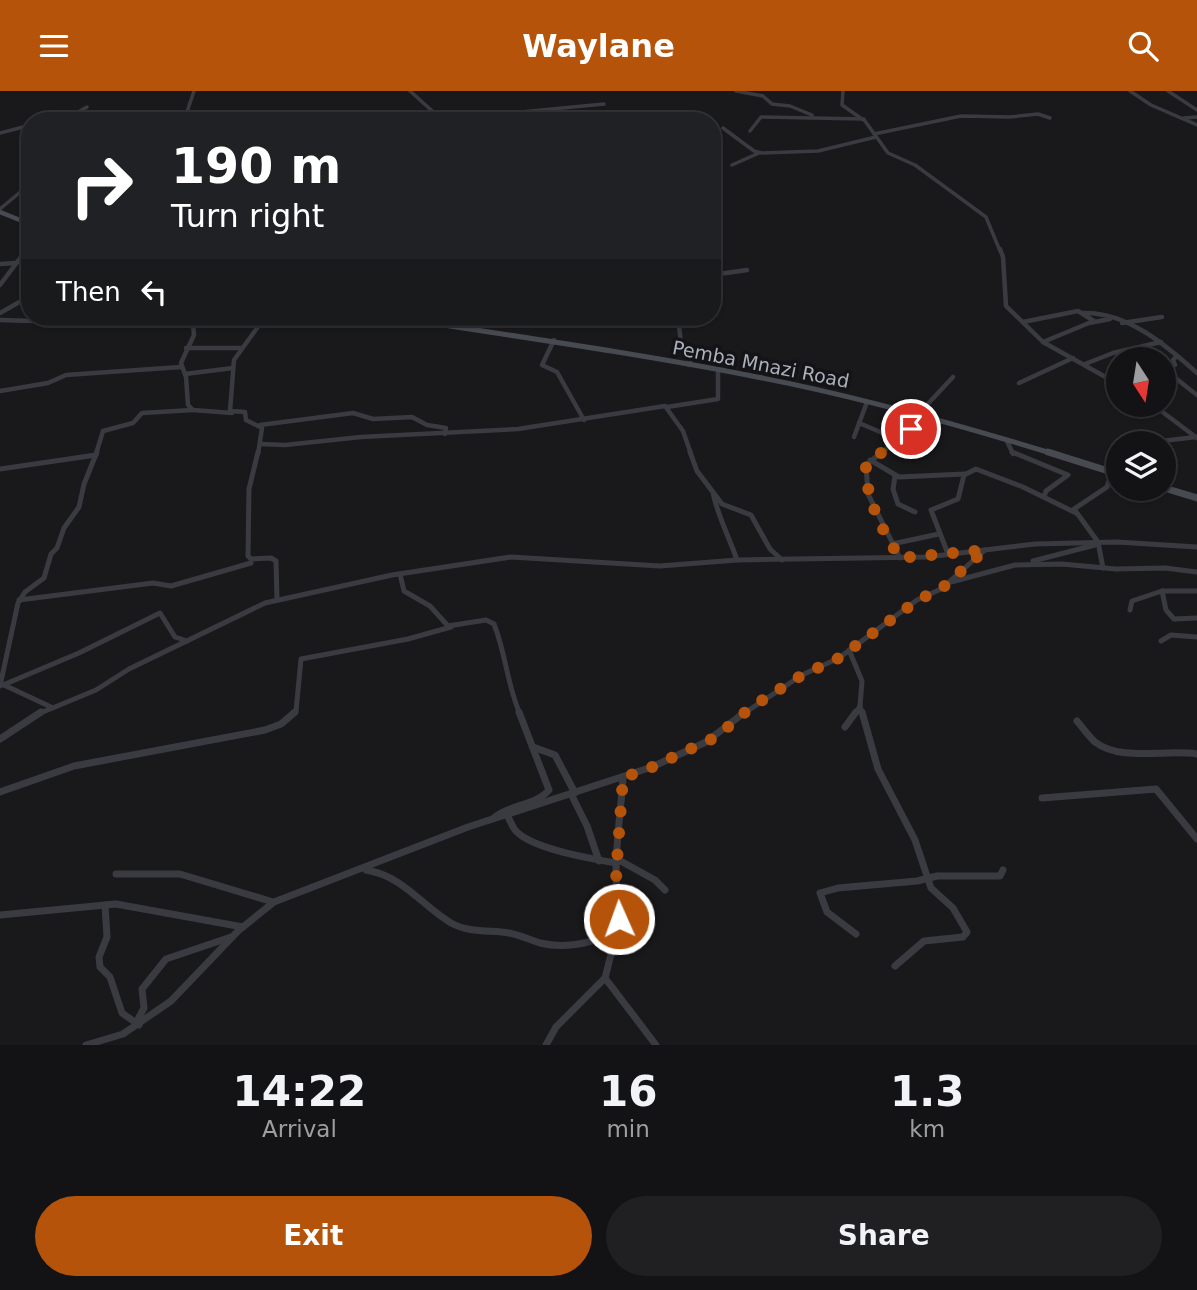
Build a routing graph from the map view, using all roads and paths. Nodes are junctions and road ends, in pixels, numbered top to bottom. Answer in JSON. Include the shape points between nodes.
{"nodes":[{"id":1,"x":194,"y":91,"type":"edge"},
{"id":2,"x":410,"y":91,"type":"edge"},
{"id":3,"x":736,"y":91,"type":"edge"},
{"id":4,"x":843,"y":91,"type":"edge"},
{"id":5,"x":1130,"y":91,"type":"edge"},
{"id":6,"x":1168,"y":91,"type":"edge"},
{"id":7,"x":604,"y":104,"type":"dead end"},
{"id":8,"x":88,"y":107,"type":"dead end"},
{"id":9,"x":1197,"y":110,"type":"edge"},
{"id":10,"x":79,"y":112,"type":"edge"},
{"id":11,"x":187,"y":112,"type":"edge"},
{"id":12,"x":433,"y":112,"type":"edge"},
{"id":13,"x":521,"y":112,"type":"edge"},
{"id":14,"x":815,"y":116,"type":"junction"},
{"id":15,"x":1197,"y":117,"type":"edge"},
{"id":16,"x":1050,"y":118,"type":"dead end"},
{"id":17,"x":1181,"y":118,"type":"junction"},
{"id":18,"x":864,"y":119,"type":"junction"},
{"id":19,"x":1197,"y":125,"type":"edge"},
{"id":20,"x":21,"y":127,"type":"edge"},
{"id":21,"x":723,"y":128,"type":"dead end"},
{"id":22,"x":750,"y":131,"type":"dead end"},
{"id":23,"x":0,"y":133,"type":"edge"},
{"id":24,"x":875,"y":136,"type":"junction"},
{"id":25,"x":759,"y":153,"type":"junction"},
{"id":26,"x":732,"y":165,"type":"dead end"},
{"id":27,"x":21,"y":192,"type":"edge"},
{"id":28,"x":0,"y":211,"type":"edge"},
{"id":29,"x":21,"y":220,"type":"edge"},
{"id":30,"x":21,"y":257,"type":"edge"},
{"id":31,"x":17,"y":262,"type":"junction"},
{"id":32,"x":21,"y":262,"type":"edge"},
{"id":33,"x":0,"y":264,"type":"edge"},
{"id":34,"x":747,"y":270,"type":"dead end"},
{"id":35,"x":721,"y":274,"type":"edge"},
{"id":36,"x":0,"y":285,"type":"edge"},
{"id":37,"x":21,"y":300,"type":"edge"},
{"id":38,"x":0,"y":313,"type":"edge"},
{"id":39,"x":1082,"y":313,"type":"junction"},
{"id":40,"x":1162,"y":317,"type":"dead end"},
{"id":41,"x":1115,"y":318,"type":"junction"},
{"id":42,"x":0,"y":320,"type":"edge"},
{"id":43,"x":21,"y":321,"type":"edge"},
{"id":44,"x":1094,"y":321,"type":"junction"},
{"id":45,"x":1023,"y":322,"type":"junction"},
{"id":46,"x":1122,"y":323,"type":"junction"},
{"id":47,"x":193,"y":326,"type":"edge"},
{"id":48,"x":258,"y":326,"type":"edge"},
{"id":49,"x":452,"y":326,"type":"edge"},
{"id":50,"x":679,"y":326,"type":"edge"},
{"id":51,"x":554,"y":341,"type":"junction"},
{"id":52,"x":1043,"y":342,"type":"junction"},
{"id":53,"x":1161,"y":342,"type":"junction"},
{"id":54,"x":186,"y":348,"type":"junction"},
{"id":55,"x":241,"y":348,"type":"junction"},
{"id":56,"x":1177,"y":356,"type":"joint"},
{"id":57,"x":1073,"y":358,"type":"junction"},
{"id":58,"x":1085,"y":364,"type":"junction"},
{"id":59,"x":689,"y":365,"type":"junction"},
{"id":60,"x":181,"y":367,"type":"junction"},
{"id":61,"x":233,"y":368,"type":"junction"},
{"id":62,"x":718,"y":370,"type":"junction"},
{"id":63,"x":1197,"y":373,"type":"edge"},
{"id":64,"x":186,"y":374,"type":"junction"},
{"id":65,"x":1106,"y":374,"type":"edge"},
{"id":66,"x":953,"y":377,"type":"dead end"},
{"id":67,"x":1176,"y":378,"type":"edge"},
{"id":68,"x":1019,"y":383,"type":"dead end"},
{"id":69,"x":0,"y":391,"type":"edge"},
{"id":70,"x":1197,"y":395,"type":"edge"},
{"id":71,"x":867,"y":402,"type":"junction"},
{"id":72,"x":667,"y":407,"type":"junction"},
{"id":73,"x":193,"y":410,"type":"junction"},
{"id":74,"x":235,"y":412,"type":"junction"},
{"id":75,"x":920,"y":415,"type":"junction"},
{"id":76,"x":1170,"y":417,"type":"edge"},
{"id":77,"x":584,"y":420,"type":"junction"},
{"id":78,"x":859,"y":423,"type":"junction"},
{"id":79,"x":260,"y":425,"type":"junction"},
{"id":80,"x":445,"y":433,"type":"junction"},
{"id":81,"x":1196,"y":436,"type":"edge"},
{"id":82,"x":854,"y":437,"type":"dead end"},
{"id":83,"x":1176,"y":439,"type":"edge"},
{"id":84,"x":899,"y":440,"type":"junction"},
{"id":85,"x":1007,"y":441,"type":"junction"},
{"id":86,"x":261,"y":444,"type":"junction"},
{"id":87,"x":96,"y":455,"type":"junction"},
{"id":88,"x":870,"y":460,"type":"junction"},
{"id":89,"x":0,"y":469,"type":"edge"},
{"id":90,"x":1106,"y":470,"type":"edge"},
{"id":91,"x":965,"y":474,"type":"junction"},
{"id":92,"x":895,"y":476,"type":"junction"},
{"id":93,"x":1106,"y":488,"type":"edge"},
{"id":94,"x":713,"y":492,"type":"junction"},
{"id":95,"x":1176,"y":492,"type":"edge"},
{"id":96,"x":1044,"y":497,"type":"junction"},
{"id":97,"x":1197,"y":498,"type":"edge"},
{"id":98,"x":915,"y":512,"type":"dead end"},
{"id":99,"x":1076,"y":513,"type":"junction"},
{"id":100,"x":939,"y":534,"type":"junction"},
{"id":101,"x":1098,"y":543,"type":"junction"},
{"id":102,"x":892,"y":544,"type":"junction"},
{"id":103,"x":1197,"y":547,"type":"edge"},
{"id":104,"x":985,"y":550,"type":"junction"},
{"id":105,"x":948,"y":554,"type":"junction"},
{"id":106,"x":900,"y":558,"type":"junction"},
{"id":107,"x":737,"y":561,"type":"junction"},
{"id":108,"x":785,"y":561,"type":"junction"},
{"id":109,"x":251,"y":563,"type":"dead end"},
{"id":110,"x":1024,"y":564,"type":"junction"},
{"id":111,"x":1103,"y":568,"type":"junction"},
{"id":112,"x":1197,"y":572,"type":"edge"},
{"id":113,"x":400,"y":574,"type":"junction"},
{"id":114,"x":948,"y":583,"type":"junction"},
{"id":115,"x":1162,"y":591,"type":"junction"},
{"id":116,"x":1197,"y":591,"type":"edge"},
{"id":117,"x":19,"y":600,"type":"junction"},
{"id":118,"x":277,"y":600,"type":"junction"},
{"id":119,"x":1130,"y":610,"type":"dead end"},
{"id":120,"x":1197,"y":618,"type":"edge"},
{"id":121,"x":451,"y":627,"type":"junction"},
{"id":122,"x":1197,"y":637,"type":"edge"},
{"id":123,"x":187,"y":641,"type":"junction"},
{"id":124,"x":1161,"y":641,"type":"dead end"},
{"id":125,"x":849,"y":650,"type":"junction"},
{"id":126,"x":1,"y":685,"type":"edge"},
{"id":127,"x":860,"y":706,"type":"junction"},
{"id":128,"x":51,"y":707,"type":"junction"},
{"id":129,"x":1077,"y":721,"type":"dead end"},
{"id":130,"x":845,"y":727,"type":"dead end"},
{"id":131,"x":0,"y":739,"type":"edge"},
{"id":132,"x":533,"y":747,"type":"junction"},
{"id":133,"x":1197,"y":754,"type":"edge"},
{"id":134,"x":623,"y":778,"type":"junction"},
{"id":135,"x":0,"y":792,"type":"edge"},
{"id":136,"x":573,"y":794,"type":"junction"},
{"id":137,"x":1042,"y":798,"type":"dead end"},
{"id":138,"x":507,"y":814,"type":"junction"},
{"id":139,"x":492,"y":819,"type":"junction"},
{"id":140,"x":1197,"y":839,"type":"edge"},
{"id":141,"x":599,"y":861,"type":"junction"},
{"id":142,"x":617,"y":861,"type":"junction"},
{"id":143,"x":1003,"y":870,"type":"dead end"},
{"id":144,"x":358,"y":871,"type":"junction"},
{"id":145,"x":116,"y":874,"type":"dead end"},
{"id":146,"x":926,"y":878,"type":"junction"},
{"id":147,"x":665,"y":890,"type":"dead end"},
{"id":148,"x":274,"y":902,"type":"junction"},
{"id":149,"x":105,"y":905,"type":"junction"},
{"id":150,"x":0,"y":915,"type":"edge"},
{"id":151,"x":243,"y":927,"type":"junction"},
{"id":152,"x":617,"y":928,"type":"junction"},
{"id":153,"x":856,"y":934,"type":"dead end"},
{"id":154,"x":233,"y":936,"type":"junction"},
{"id":155,"x":895,"y":967,"type":"dead end"},
{"id":156,"x":605,"y":978,"type":"junction"},
{"id":157,"x":138,"y":1024,"type":"junction"},
{"id":158,"x":93,"y":1044,"type":"edge"},
{"id":159,"x":547,"y":1045,"type":"edge"},
{"id":160,"x":656,"y":1045,"type":"edge"}],
"edges":[{"from":1,"to":11,"type":"street"},
{"from":2,"to":12,"type":"street"},
{"from":3,"to":14,"type":"street"},
{"from":4,"to":18,"type":"street","via":[[842,105]]},
{"from":5,"to":17,"type":"street"},
{"from":6,"to":9,"type":"street"},
{"from":7,"to":13,"type":"street"},
{"from":8,"to":10,"type":"street"},
{"from":14,"to":18,"type":"street"},
{"from":14,"to":22,"type":"street","via":[[759,117]]},
{"from":15,"to":17,"type":"street"},
{"from":16,"to":24,"type":"street","via":[[1038,114],[961,116]]},
{"from":17,"to":19,"type":"street"},
{"from":18,"to":24,"type":"street"},
{"from":20,"to":23,"type":"street"},
{"from":21,"to":25,"type":"street"},
{"from":24,"to":25,"type":"street","via":[[818,151]]},
{"from":24,"to":45,"type":"street","via":[[888,153],[915,165],[986,217],[1003,257],[1005,304]]},
{"from":25,"to":26,"type":"street"},
{"from":27,"to":28,"type":"street"},
{"from":28,"to":29,"type":"main road"},
{"from":30,"to":31,"type":"street"},
{"from":31,"to":32,"type":"street"},
{"from":31,"to":33,"type":"street"},
{"from":31,"to":36,"type":"street"},
{"from":34,"to":35,"type":"street"},
{"from":37,"to":38,"type":"street"},
{"from":39,"to":41,"type":"street","via":[[1093,311]]},
{"from":39,"to":44,"type":"street"},
{"from":39,"to":45,"type":"street"},
{"from":40,"to":46,"type":"street"},
{"from":41,"to":44,"type":"street"},
{"from":41,"to":46,"type":"street"},
{"from":42,"to":43,"type":"street"},
{"from":44,"to":52,"type":"street"},
{"from":45,"to":52,"type":"street"},
{"from":46,"to":53,"type":"street"},
{"from":47,"to":54,"type":"street","via":[[194,335]]},
{"from":48,"to":55,"type":"street"},
{"from":49,"to":51,"type":"main road","name":"Pemba Mnazi Road"},
{"from":50,"to":59,"type":"street","via":[[682,352]]},
{"from":51,"to":59,"type":"main road","name":"Pemba Mnazi Road"},
{"from":51,"to":77,"type":"street","via":[[542,365],[557,372]]},
{"from":52,"to":57,"type":"street"},
{"from":53,"to":56,"type":"street"},
{"from":53,"to":58,"type":"street"},
{"from":54,"to":55,"type":"street"},
{"from":54,"to":60,"type":"street"},
{"from":55,"to":61,"type":"street"},
{"from":56,"to":63,"type":"street"},
{"from":57,"to":58,"type":"street"},
{"from":57,"to":68,"type":"street"},
{"from":58,"to":65,"type":"street"},
{"from":59,"to":62,"type":"main road","name":"Pemba Mnazi Road"},
{"from":60,"to":64,"type":"street"},
{"from":60,"to":69,"type":"street","via":[[69,375]]},
{"from":61,"to":64,"type":"street"},
{"from":61,"to":74,"type":"street","via":[[230,411]]},
{"from":62,"to":71,"type":"main road","name":"Pemba Mnazi Road"},
{"from":62,"to":72,"type":"street","via":[[718,399]]},
{"from":64,"to":73,"type":"street","via":[[186,400]]},
{"from":66,"to":75,"type":"street"},
{"from":67,"to":70,"type":"street"},
{"from":71,"to":75,"type":"main road","name":"Pemba Mnazi Road"},
{"from":71,"to":78,"type":"street"},
{"from":72,"to":77,"type":"street"},
{"from":72,"to":94,"type":"street","via":[[691,446],[697,471]]},
{"from":73,"to":74,"type":"street"},
{"from":73,"to":87,"type":"street","via":[[149,411],[133,423],[103,431]]},
{"from":74,"to":79,"type":"street","via":[[245,412],[248,422]]},
{"from":75,"to":84,"type":"street"},
{"from":75,"to":85,"type":"main road","name":"Pemba Mnazi Road"},
{"from":76,"to":81,"type":"street"},
{"from":77,"to":80,"type":"street"},
{"from":78,"to":82,"type":"street"},
{"from":78,"to":84,"type":"street"},
{"from":79,"to":80,"type":"street","via":[[353,414],[373,419],[413,418],[446,428]]},
{"from":79,"to":86,"type":"street"},
{"from":80,"to":86,"type":"street"},
{"from":81,"to":83,"type":"street"},
{"from":84,"to":88,"type":"street"},
{"from":85,"to":90,"type":"main road","name":"Pemba Mnazi Road"},
{"from":85,"to":96,"type":"street","via":[[1013,454],[1068,475]]},
{"from":86,"to":118,"type":"street","via":[[249,489],[248,556],[276,561]]},
{"from":87,"to":89,"type":"street"},
{"from":87,"to":117,"type":"street","via":[[79,507],[64,527],[44,579]]},
{"from":88,"to":92,"type":"street"},
{"from":88,"to":102,"type":"street","via":[[866,465],[868,494]]},
{"from":91,"to":92,"type":"street"},
{"from":91,"to":96,"type":"street","via":[[983,470]]},
{"from":91,"to":100,"type":"street","via":[[958,500],[931,510]]},
{"from":92,"to":98,"type":"street","via":[[898,504]]},
{"from":93,"to":99,"type":"street","via":[[1076,506]]},
{"from":94,"to":107,"type":"street"},
{"from":94,"to":108,"type":"street","via":[[726,506],[751,515],[770,549]]},
{"from":95,"to":97,"type":"main road"},
{"from":96,"to":99,"type":"street"},
{"from":99,"to":101,"type":"street"},
{"from":100,"to":102,"type":"street"},
{"from":100,"to":105,"type":"street"},
{"from":101,"to":103,"type":"street"},
{"from":101,"to":104,"type":"street"},
{"from":101,"to":110,"type":"street"},
{"from":101,"to":111,"type":"street"},
{"from":102,"to":106,"type":"street"},
{"from":104,"to":105,"type":"street"},
{"from":104,"to":114,"type":"street"},
{"from":105,"to":106,"type":"street"},
{"from":106,"to":108,"type":"street"},
{"from":107,"to":108,"type":"street"},
{"from":107,"to":113,"type":"street","via":[[640,566],[511,557]]},
{"from":109,"to":117,"type":"street","via":[[171,586],[153,583]]},
{"from":110,"to":111,"type":"street"},
{"from":110,"to":114,"type":"street"},
{"from":111,"to":112,"type":"street"},
{"from":113,"to":118,"type":"street"},
{"from":113,"to":121,"type":"street","via":[[408,595],[430,606]]},
{"from":114,"to":125,"type":"street"},
{"from":115,"to":116,"type":"street"},
{"from":115,"to":119,"type":"street","via":[[1135,600]]},
{"from":115,"to":120,"type":"street","via":[[1166,610],[1174,619]]},
{"from":117,"to":126,"type":"street"},
{"from":118,"to":123,"type":"street"},
{"from":121,"to":132,"type":"street","via":[[486,620],[494,624],[504,649],[510,692]]},
{"from":121,"to":135,"type":"street","via":[[301,659],[296,711],[265,730],[74,766]]},
{"from":122,"to":124,"type":"street","via":[[1171,635]]},
{"from":123,"to":126,"type":"street","via":[[175,637],[160,613]]},
{"from":123,"to":128,"type":"street","via":[[96,690]]},
{"from":125,"to":127,"type":"street","via":[[862,681]]},
{"from":125,"to":134,"type":"street","via":[[750,708],[706,742]]},
{"from":126,"to":128,"type":"street"},
{"from":127,"to":130,"type":"street"},
{"from":127,"to":146,"type":"street","via":[[878,769],[901,807]]},
{"from":128,"to":131,"type":"street"},
{"from":129,"to":133,"type":"street","via":[[1095,742],[1113,749]]},
{"from":132,"to":136,"type":"street","via":[[558,758]]},
{"from":132,"to":139,"type":"street","via":[[547,795],[506,809]]},
{"from":134,"to":136,"type":"street"},
{"from":134,"to":142,"type":"street"},
{"from":136,"to":138,"type":"street"},
{"from":136,"to":141,"type":"street"},
{"from":137,"to":140,"type":"street","via":[[1156,789]]},
{"from":138,"to":139,"type":"street"},
{"from":138,"to":141,"type":"street","via":[[517,832],[534,841]]},
{"from":139,"to":144,"type":"street"},
{"from":141,"to":142,"type":"street"},
{"from":142,"to":147,"type":"street","via":[[654,877]]},
{"from":142,"to":152,"type":"street"},
{"from":143,"to":146,"type":"street","via":[[995,877]]},
{"from":144,"to":148,"type":"street"},
{"from":144,"to":152,"type":"street","via":[[378,872],[402,883],[456,925],[513,933],[554,945],[603,938]]},
{"from":145,"to":148,"type":"street","via":[[180,874]]},
{"from":146,"to":153,"type":"street","via":[[820,893],[830,915]]},
{"from":146,"to":155,"type":"street","via":[[967,932],[949,940],[924,941]]},
{"from":148,"to":151,"type":"street"},
{"from":149,"to":150,"type":"street"},
{"from":149,"to":151,"type":"street"},
{"from":149,"to":157,"type":"street","via":[[107,937],[100,967],[110,977],[122,1013]]},
{"from":151,"to":154,"type":"street"},
{"from":152,"to":156,"type":"street"},
{"from":154,"to":157,"type":"street","via":[[171,1001]]},
{"from":154,"to":157,"type":"street","via":[[166,959],[142,989],[143,1013]]},
{"from":156,"to":159,"type":"street","via":[[556,1027]]},
{"from":156,"to":160,"type":"street"},
{"from":157,"to":158,"type":"street"}]}
